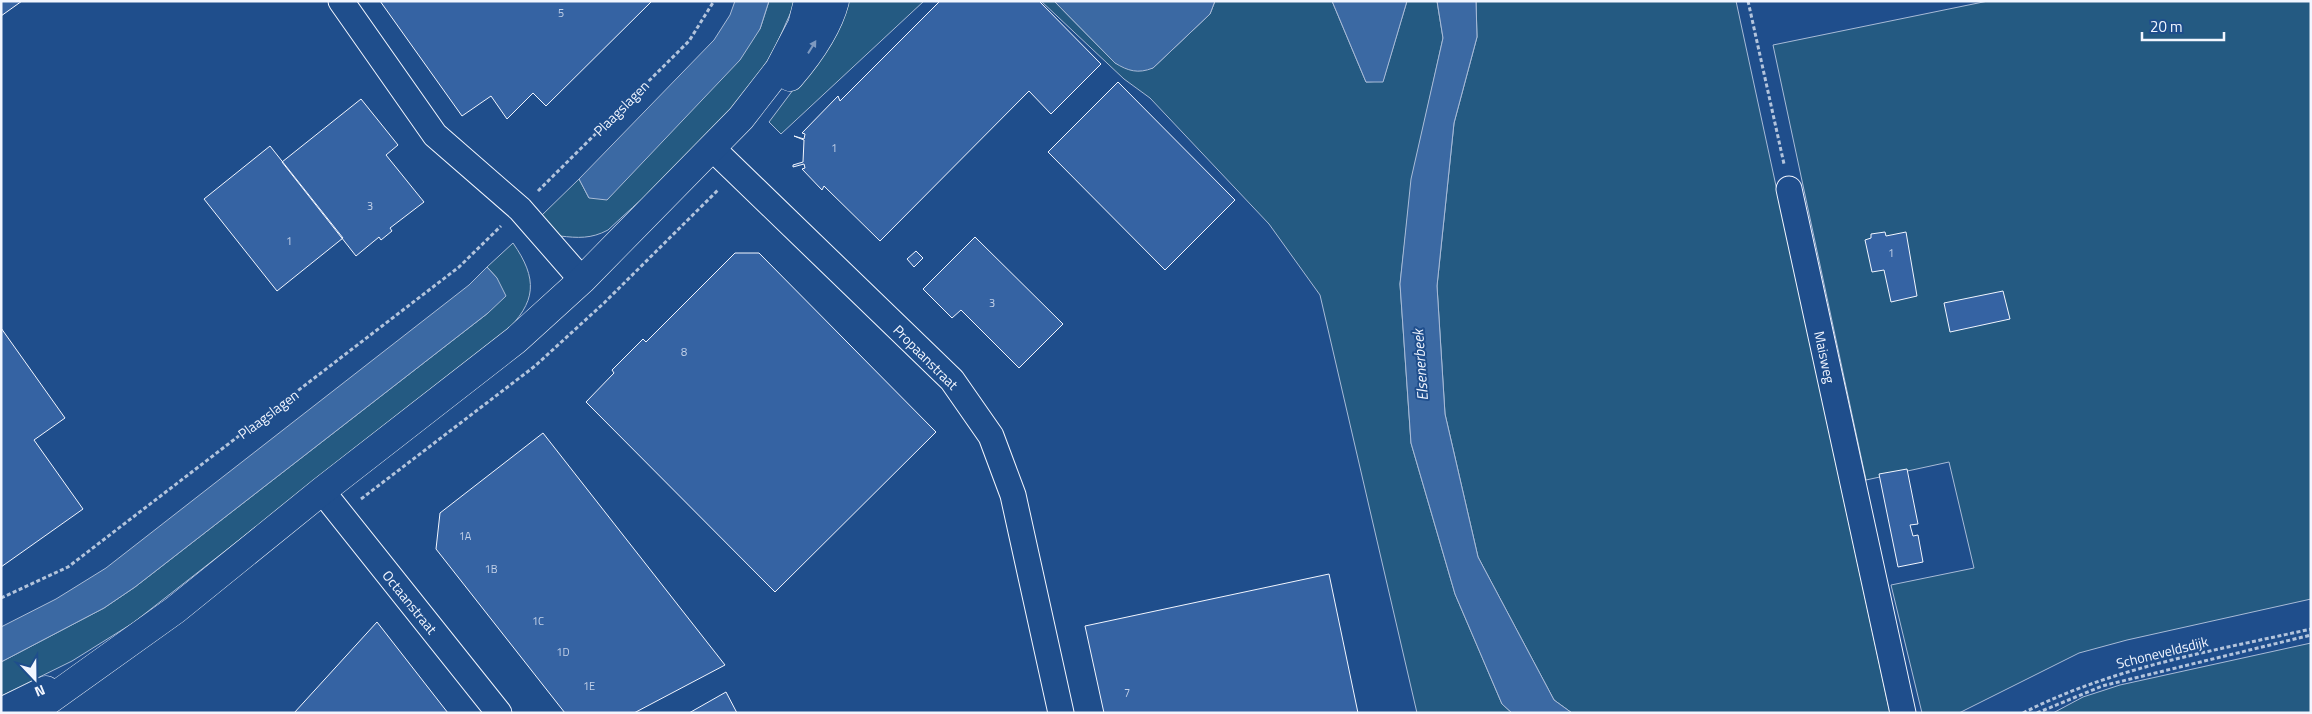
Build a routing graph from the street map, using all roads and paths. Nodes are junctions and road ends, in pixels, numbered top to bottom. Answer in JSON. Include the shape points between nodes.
{"nodes":[{"id":1,"x":341,"y":1,"type":"edge"},
{"id":2,"x":714,"y":1,"type":"edge"},
{"id":3,"x":808,"y":1,"type":"edge"},
{"id":4,"x":835,"y":1,"type":"edge"},
{"id":5,"x":1748,"y":1,"type":"edge"},
{"id":6,"x":741,"y":118,"type":"junction"},
{"id":7,"x":712,"y":148,"type":"junction"},
{"id":8,"x":1789,"y":189,"type":"joint"},
{"id":9,"x":520,"y":209,"type":"junction"},
{"id":10,"x":582,"y":280,"type":"junction"},
{"id":11,"x":322,"y":491,"type":"junction"},
{"id":12,"x":1,"y":598,"type":"edge"},
{"id":13,"x":2311,"y":629,"type":"edge"},
{"id":14,"x":2311,"y":635,"type":"edge"},
{"id":15,"x":90,"y":669,"type":"junction"},
{"id":16,"x":1,"y":712,"type":"edge"},
{"id":17,"x":31,"y":713,"type":"edge"},
{"id":18,"x":499,"y":713,"type":"edge"},
{"id":19,"x":1061,"y":713,"type":"edge"},
{"id":20,"x":1902,"y":713,"type":"edge"},
{"id":21,"x":2023,"y":713,"type":"edge"},
{"id":22,"x":2037,"y":713,"type":"edge"}],
"edges":[{"from":1,"to":9,"type":"street","via":[[435,135]]},
{"from":2,"to":9,"type":"path","name":"Plaagslagen","via":[[689,41]]},
{"from":3,"to":6,"type":"street","via":[[802,25],[779,69]]},
{"from":6,"to":4,"type":"street","one_way":true,"via":[[784,84],[801,64],[820,35]]},
{"from":5,"to":8,"type":"path"},
{"from":6,"to":7,"type":"street"},
{"from":7,"to":10,"type":"street"},
{"from":7,"to":19,"type":"street","name":"Propaanstraat","via":[[952,380],[991,436],[1014,495]]},
{"from":8,"to":20,"type":"street","name":"Maisweg"},
{"from":9,"to":10,"type":"street"},
{"from":9,"to":12,"type":"path","name":"Plaagslagen","via":[[459,267],[76,561]]},
{"from":10,"to":11,"type":"street","via":[[516,340]]},
{"from":11,"to":15,"type":"street","via":[[175,610]]},
{"from":11,"to":18,"type":"street","name":"Octaanstraat"},
{"from":13,"to":21,"type":"path","name":"Schoneveldsdijk","via":[[2113,675]]},
{"from":14,"to":22,"type":"path","name":"Schoneveldsdijk","via":[[2102,686]]},
{"from":15,"to":16,"type":"street"},
{"from":15,"to":17,"type":"street"}]}
